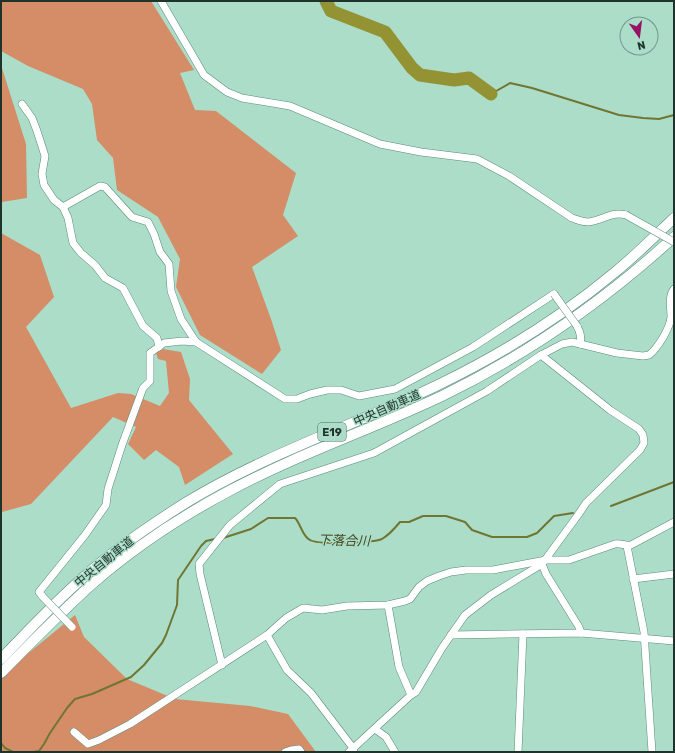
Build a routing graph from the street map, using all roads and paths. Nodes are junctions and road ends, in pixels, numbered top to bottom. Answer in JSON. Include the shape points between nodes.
{"nodes":[{"id":1,"x":161,"y":1,"type":"edge"},
{"id":2,"x":22,"y":104,"type":"dead end"},
{"id":3,"x":63,"y":206,"type":"junction"},
{"id":4,"x":674,"y":218,"type":"edge"},
{"id":5,"x":674,"y":237,"type":"edge"},
{"id":6,"x":674,"y":242,"type":"edge"},
{"id":7,"x":674,"y":289,"type":"edge"},
{"id":8,"x":196,"y":342,"type":"junction"},
{"id":9,"x":580,"y":344,"type":"junction"},
{"id":10,"x":159,"y":347,"type":"junction"},
{"id":11,"x":542,"y":355,"type":"junction"},
{"id":12,"x":674,"y":522,"type":"edge"},
{"id":13,"x":627,"y":546,"type":"junction"},
{"id":14,"x":544,"y":562,"type":"junction"},
{"id":15,"x":674,"y":574,"type":"edge"},
{"id":16,"x":633,"y":579,"type":"junction"},
{"id":17,"x":388,"y":605,"type":"junction"},
{"id":18,"x":72,"y":627,"type":"dead end"},
{"id":19,"x":581,"y":633,"type":"junction"},
{"id":20,"x":523,"y":634,"type":"junction"},
{"id":21,"x":267,"y":635,"type":"junction"},
{"id":22,"x":451,"y":635,"type":"junction"},
{"id":23,"x":644,"y":639,"type":"junction"},
{"id":24,"x":674,"y":641,"type":"edge"},
{"id":25,"x":1,"y":659,"type":"edge"},
{"id":26,"x":222,"y":665,"type":"junction"},
{"id":27,"x":1,"y":673,"type":"edge"},
{"id":28,"x":411,"y":695,"type":"junction"},
{"id":29,"x":375,"y":729,"type":"junction"},
{"id":30,"x":74,"y":732,"type":"dead end"},
{"id":31,"x":352,"y":751,"type":"edge"},
{"id":32,"x":285,"y":752,"type":"edge"},
{"id":33,"x":301,"y":752,"type":"edge"},
{"id":34,"x":395,"y":752,"type":"edge"},
{"id":35,"x":518,"y":752,"type":"edge"},
{"id":36,"x":652,"y":752,"type":"edge"}],
"edges":[{"from":1,"to":6,"type":"street","bridge":true,"via":[[204,75],[227,92],[242,98],[290,106],[380,144],[477,159],[509,176],[572,218],[587,222],[616,213],[626,215]]},
{"from":2,"to":3,"type":"street","via":[[32,118],[45,156],[42,174],[44,185],[54,200]]},
{"from":3,"to":8,"type":"street","via":[[100,186],[105,187],[132,217],[148,222],[160,252],[168,264],[171,291],[181,319]]},
{"from":3,"to":10,"type":"street","via":[[73,243],[105,278],[123,288],[143,326],[157,338]]},
{"from":4,"to":25,"type":"highway","name":"中央自動車道","number":"E19","via":[[585,296],[502,350],[387,409],[264,461],[153,524],[84,576]]},
{"from":5,"to":27,"type":"highway","name":"中央自動車道","number":"E19","via":[[592,306],[483,375],[444,395],[228,491],[159,533],[93,584]]},
{"from":7,"to":9,"type":"street","via":[[670,297],[669,327],[649,355],[617,353]]},
{"from":8,"to":9,"type":"street","bridge":true,"via":[[285,399],[296,399],[327,390],[341,390],[359,396],[395,389],[473,348],[554,294],[577,326]]},
{"from":8,"to":10,"type":"street","via":[[164,343]]},
{"from":9,"to":11,"type":"street","via":[[568,342]]},
{"from":10,"to":18,"type":"street","bridge":true,"via":[[150,353],[150,381],[143,388],[122,445],[108,489],[106,505],[39,592]]},
{"from":11,"to":14,"type":"street","via":[[610,410],[639,429],[644,443],[640,450],[586,502]]},
{"from":11,"to":26,"type":"street","via":[[487,392],[374,453],[280,484],[230,525],[199,564]]},
{"from":12,"to":13,"type":"street"},
{"from":13,"to":14,"type":"street","via":[[615,544],[569,560]]},
{"from":13,"to":16,"type":"street"},
{"from":14,"to":17,"type":"street","via":[[493,570],[457,571],[427,581],[406,601]]},
{"from":14,"to":19,"type":"street","via":[[546,574]]},
{"from":14,"to":22,"type":"street","via":[[469,611]]},
{"from":15,"to":16,"type":"street"},
{"from":16,"to":23,"type":"street"},
{"from":17,"to":21,"type":"street","via":[[347,606],[322,610],[303,608],[286,618]]},
{"from":17,"to":28,"type":"street","via":[[399,667]]},
{"from":19,"to":20,"type":"street"},
{"from":19,"to":23,"type":"street"},
{"from":20,"to":22,"type":"street"},
{"from":20,"to":35,"type":"street"},
{"from":21,"to":26,"type":"street"},
{"from":21,"to":31,"type":"street","via":[[287,670],[311,693]]},
{"from":22,"to":28,"type":"street","via":[[416,692]]},
{"from":23,"to":24,"type":"street"},
{"from":23,"to":36,"type":"street"},
{"from":26,"to":30,"type":"street","via":[[130,724],[99,740],[88,744]]},
{"from":28,"to":29,"type":"street"},
{"from":29,"to":31,"type":"street"},
{"from":29,"to":34,"type":"street","via":[[386,737]]},
{"from":32,"to":33,"type":"street","via":[[299,749]]}]}
